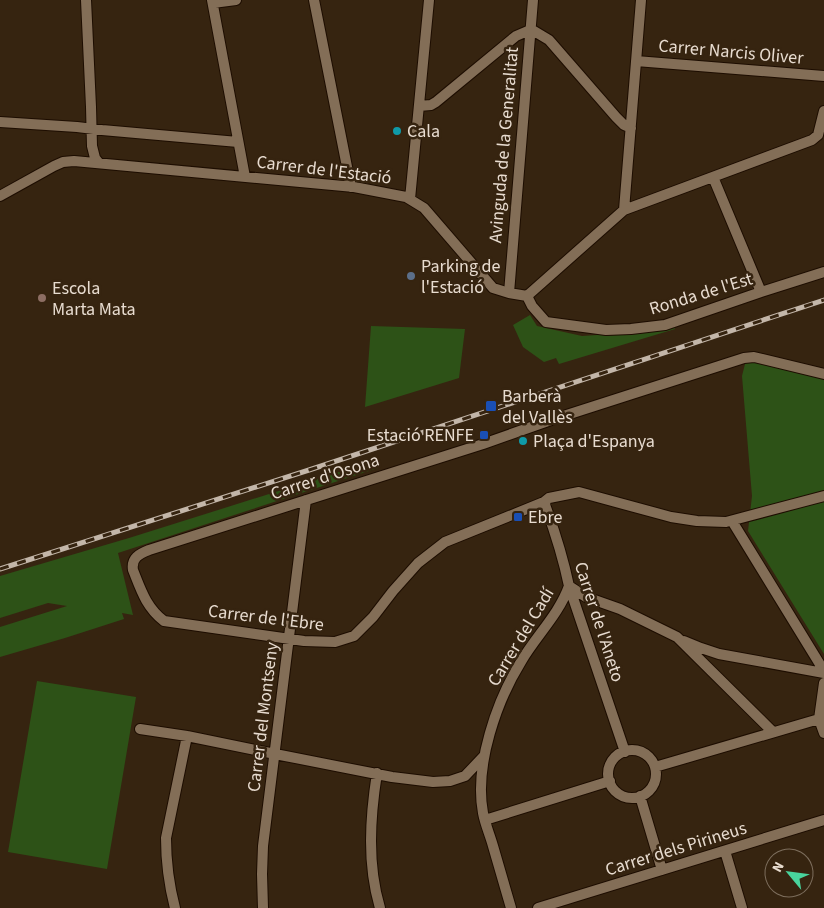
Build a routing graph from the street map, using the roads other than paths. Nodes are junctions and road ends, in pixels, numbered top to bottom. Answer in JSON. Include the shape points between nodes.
{"nodes":[{"id":1,"x":86,"y":0,"type":"edge"},
{"id":2,"x":236,"y":0,"type":"edge"},
{"id":3,"x":314,"y":0,"type":"edge"},
{"id":4,"x":429,"y":0,"type":"edge"},
{"id":5,"x":533,"y":0,"type":"edge"},
{"id":6,"x":641,"y":0,"type":"edge"},
{"id":7,"x":212,"y":2,"type":"edge"},
{"id":8,"x":530,"y":30,"type":"junction"},
{"id":9,"x":636,"y":61,"type":"junction"},
{"id":10,"x":824,"y":76,"type":"edge"},
{"id":11,"x":419,"y":106,"type":"junction"},
{"id":12,"x":824,"y":111,"type":"edge"},
{"id":13,"x":0,"y":122,"type":"edge"},
{"id":14,"x":631,"y":128,"type":"junction"},
{"id":15,"x":92,"y":129,"type":"junction"},
{"id":16,"x":821,"y":136,"type":"edge"},
{"id":17,"x":238,"y":142,"type":"junction"},
{"id":18,"x":99,"y":163,"type":"junction"},
{"id":19,"x":245,"y":177,"type":"junction"},
{"id":20,"x":713,"y":177,"type":"junction"},
{"id":21,"x":351,"y":187,"type":"junction"},
{"id":22,"x":0,"y":196,"type":"edge"},
{"id":23,"x":410,"y":200,"type":"junction"},
{"id":24,"x":624,"y":210,"type":"junction"},
{"id":25,"x":824,"y":272,"type":"edge"},
{"id":26,"x":761,"y":292,"type":"junction"},
{"id":27,"x":509,"y":293,"type":"junction"},
{"id":28,"x":527,"y":296,"type":"junction"},
{"id":29,"x":824,"y":374,"type":"edge"},
{"id":30,"x":824,"y":496,"type":"edge"},
{"id":31,"x":306,"y":500,"type":"junction"},
{"id":32,"x":544,"y":502,"type":"junction"},
{"id":33,"x":732,"y":521,"type":"junction"},
{"id":34,"x":138,"y":554,"type":"joint"},
{"id":35,"x":569,"y":586,"type":"junction"},
{"id":36,"x":677,"y":637,"type":"junction"},
{"id":37,"x":289,"y":638,"type":"junction"},
{"id":38,"x":824,"y":672,"type":"edge"},
{"id":39,"x":824,"y":683,"type":"edge"},
{"id":40,"x":820,"y":719,"type":"junction"},
{"id":41,"x":140,"y":728,"type":"dead end"},
{"id":42,"x":773,"y":732,"type":"junction"},
{"id":43,"x":824,"y":733,"type":"edge"},
{"id":44,"x":187,"y":736,"type":"junction"},
{"id":45,"x":625,"y":752,"type":"junction"},
{"id":46,"x":275,"y":754,"type":"junction"},
{"id":47,"x":484,"y":756,"type":"junction"},
{"id":48,"x":654,"y":768,"type":"junction"},
{"id":49,"x":377,"y":774,"type":"junction"},
{"id":50,"x":610,"y":781,"type":"junction"},
{"id":51,"x":640,"y":796,"type":"junction"},
{"id":52,"x":485,"y":820,"type":"junction"},
{"id":53,"x":824,"y":820,"type":"edge"},
{"id":54,"x":725,"y":851,"type":"junction"},
{"id":55,"x":662,"y":870,"type":"junction"},
{"id":56,"x":175,"y":908,"type":"edge"},
{"id":57,"x":263,"y":908,"type":"edge"},
{"id":58,"x":380,"y":908,"type":"edge"},
{"id":59,"x":511,"y":908,"type":"edge"},
{"id":60,"x":538,"y":908,"type":"edge"},
{"id":61,"x":742,"y":908,"type":"edge"}],
"edges":[{"from":1,"to":15,"type":"street"},
{"from":2,"to":7,"type":"street"},
{"from":3,"to":21,"type":"street"},
{"from":4,"to":11,"type":"street"},
{"from":5,"to":8,"type":"street","name":"Avinguda de la Generalitat"},
{"from":6,"to":9,"type":"street"},
{"from":7,"to":17,"type":"street"},
{"from":8,"to":11,"type":"street","via":[[516,36],[436,102]]},
{"from":8,"to":14,"type":"street","via":[[549,40],[616,117]]},
{"from":8,"to":27,"type":"street","name":"Avinguda de la Generalitat"},
{"from":9,"to":10,"type":"street","name":"Carrer Narcis Oliver"},
{"from":9,"to":14,"type":"street"},
{"from":11,"to":23,"type":"street"},
{"from":12,"to":16,"type":"street"},
{"from":13,"to":15,"type":"street"},
{"from":14,"to":24,"type":"street"},
{"from":15,"to":17,"type":"street"},
{"from":15,"to":18,"type":"street","via":[[92,146]]},
{"from":16,"to":20,"type":"street"},
{"from":17,"to":19,"type":"street"},
{"from":18,"to":19,"type":"street","name":"Carrer de l'Estació"},
{"from":18,"to":22,"type":"street","name":"Carrer de l'Estació","via":[[63,162]]},
{"from":19,"to":21,"type":"street","name":"Carrer de l'Estació"},
{"from":20,"to":24,"type":"street"},
{"from":20,"to":26,"type":"street"},
{"from":21,"to":23,"type":"street","name":"Carrer de l'Estació"},
{"from":23,"to":27,"type":"street","name":"Carrer de l'Estació","via":[[424,208],[493,288]]},
{"from":24,"to":28,"type":"street"},
{"from":25,"to":26,"type":"street","name":"Ronda de l'Est"},
{"from":26,"to":28,"type":"street","name":"Ronda de l'Est","via":[[665,325],[606,330],[546,322]]},
{"from":27,"to":28,"type":"street"},
{"from":29,"to":31,"type":"street","name":"Carrer d'Osona","via":[[754,357],[744,358]]},
{"from":30,"to":33,"type":"street","name":"Carrer de l'Ebre"},
{"from":31,"to":34,"type":"street","name":"Carrer d'Osona"},
{"from":31,"to":37,"type":"street","name":"Carrer del Montseny"},
{"from":32,"to":33,"type":"street","name":"Carrer de l'Ebre","via":[[579,492],[670,517]]},
{"from":32,"to":35,"type":"street","name":"Carrer de l'Aneto"},
{"from":32,"to":37,"type":"street","name":"Carrer de l'Ebre","via":[[445,542],[418,563],[354,636],[335,642],[304,642]]},
{"from":33,"to":38,"type":"street"},
{"from":34,"to":37,"type":"street","name":"Carrer de l'Ebre","via":[[133,570],[146,602],[164,621]]},
{"from":35,"to":36,"type":"street","via":[[586,597],[620,608]]},
{"from":35,"to":45,"type":"street","name":"Carrer de l'Aneto"},
{"from":35,"to":47,"type":"street","name":"Carrer del Cadí","via":[[508,686],[493,722]]},
{"from":36,"to":38,"type":"street","via":[[720,654]]},
{"from":36,"to":42,"type":"street"},
{"from":37,"to":46,"type":"street","name":"Carrer del Montseny"},
{"from":39,"to":40,"type":"street"},
{"from":40,"to":42,"type":"street"},
{"from":40,"to":43,"type":"street"},
{"from":41,"to":44,"type":"street"},
{"from":42,"to":48,"type":"street"},
{"from":44,"to":46,"type":"street"},
{"from":44,"to":56,"type":"street","via":[[166,838]]},
{"from":45,"to":48,"type":"street","via":[[640,752],[649,757]]},
{"from":45,"to":50,"type":"street","via":[[611,762],[608,770]]},
{"from":46,"to":49,"type":"street"},
{"from":46,"to":57,"type":"street","name":"Carrer del Montseny","via":[[264,846]]},
{"from":47,"to":49,"type":"street","via":[[465,776],[450,782]]},
{"from":47,"to":52,"type":"street","name":"Carrer del Cadí","via":[[481,789]]},
{"from":48,"to":51,"type":"street","via":[[654,783]]},
{"from":49,"to":58,"type":"street","via":[[370,841],[372,872]]},
{"from":50,"to":51,"type":"street","via":[[620,795]]},
{"from":50,"to":52,"type":"street"},
{"from":51,"to":55,"type":"street"},
{"from":52,"to":59,"type":"street","name":"Carrer del Cadí"},
{"from":53,"to":54,"type":"street","name":"Carrer dels Pirineus"},
{"from":54,"to":55,"type":"street","name":"Carrer dels Pirineus"},
{"from":54,"to":61,"type":"street"},
{"from":55,"to":60,"type":"street","name":"Carrer dels Pirineus"}]}
